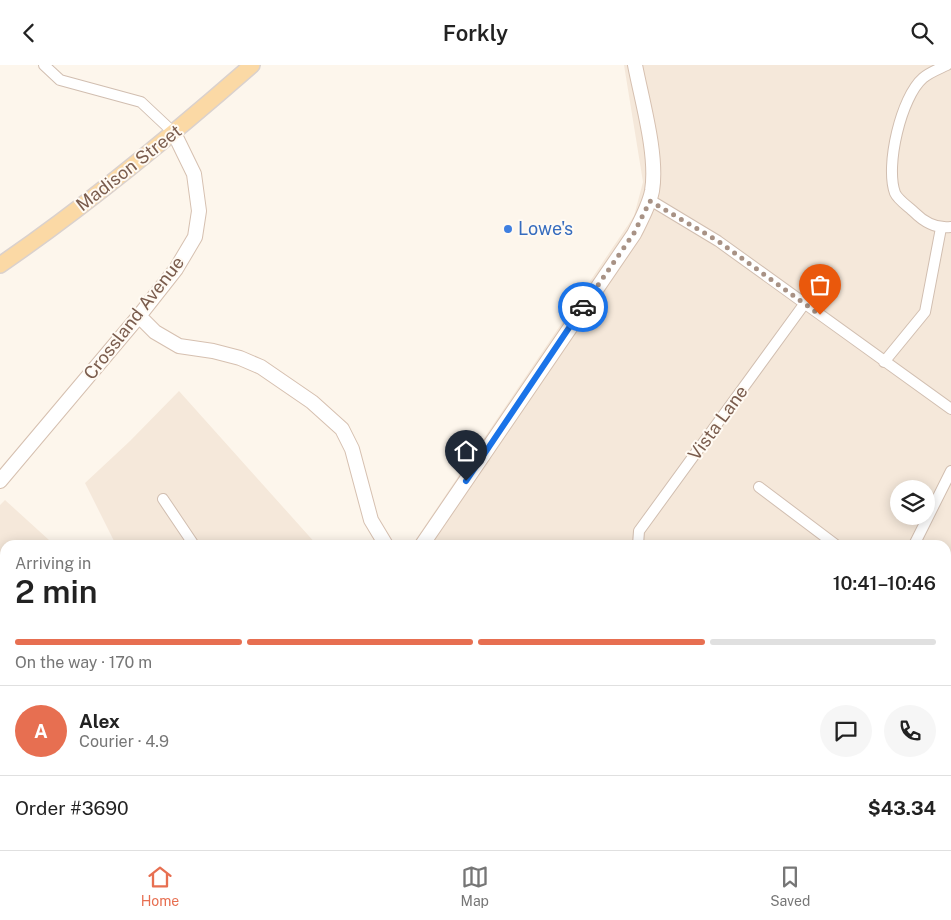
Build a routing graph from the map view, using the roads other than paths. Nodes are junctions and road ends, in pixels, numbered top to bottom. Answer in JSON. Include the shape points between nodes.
{"nodes":[{"id":1,"x":44,"y":65,"type":"edge"},
{"id":2,"x":252,"y":65,"type":"edge"},
{"id":3,"x":635,"y":65,"type":"edge"},
{"id":4,"x":947,"y":65,"type":"edge"},
{"id":5,"x":174,"y":133,"type":"junction"},
{"id":6,"x":650,"y":201,"type":"junction"},
{"id":7,"x":946,"y":227,"type":"edge"},
{"id":8,"x":0,"y":265,"type":"edge"},
{"id":9,"x":804,"y":303,"type":"junction"},
{"id":10,"x":139,"y":316,"type":"junction"},
{"id":11,"x":884,"y":362,"type":"junction"},
{"id":12,"x":951,"y":409,"type":"edge"},
{"id":13,"x":951,"y":471,"type":"edge"},
{"id":14,"x":0,"y":481,"type":"edge"},
{"id":15,"x":759,"y":487,"type":"dead end"},
{"id":16,"x":162,"y":499,"type":"dead end"},
{"id":17,"x":191,"y":540,"type":"edge"},
{"id":18,"x":383,"y":540,"type":"edge"},
{"id":19,"x":425,"y":540,"type":"edge"},
{"id":20,"x":638,"y":540,"type":"edge"},
{"id":21,"x":829,"y":540,"type":"edge"},
{"id":22,"x":916,"y":540,"type":"edge"}],
"edges":[{"from":1,"to":5,"type":"street","via":[[60,80],[141,103]]},
{"from":2,"to":5,"type":"main road","name":"Madison Street"},
{"from":3,"to":6,"type":"street","via":[[652,155]]},
{"from":4,"to":7,"type":"street","via":[[922,79],[904,106],[891,168],[896,194],[922,221]]},
{"from":5,"to":8,"type":"main road","name":"Madison Street","via":[[106,188]]},
{"from":5,"to":10,"type":"street","name":"Crossland Avenue","via":[[194,174],[200,211],[195,237],[176,269]]},
{"from":6,"to":9,"type":"street","via":[[718,241]]},
{"from":6,"to":19,"type":"street","via":[[634,233]]},
{"from":7,"to":11,"type":"street","via":[[925,312]]},
{"from":9,"to":11,"type":"street"},
{"from":9,"to":20,"type":"street","name":"Vista Lane","via":[[639,531]]},
{"from":10,"to":14,"type":"street","name":"Crossland Avenue"},
{"from":10,"to":18,"type":"street","via":[[155,332],[179,346],[213,351],[261,367],[342,429],[352,449],[371,519]]},
{"from":11,"to":12,"type":"street"},
{"from":13,"to":22,"type":"street"},
{"from":15,"to":21,"type":"street"},
{"from":16,"to":17,"type":"street"}]}
